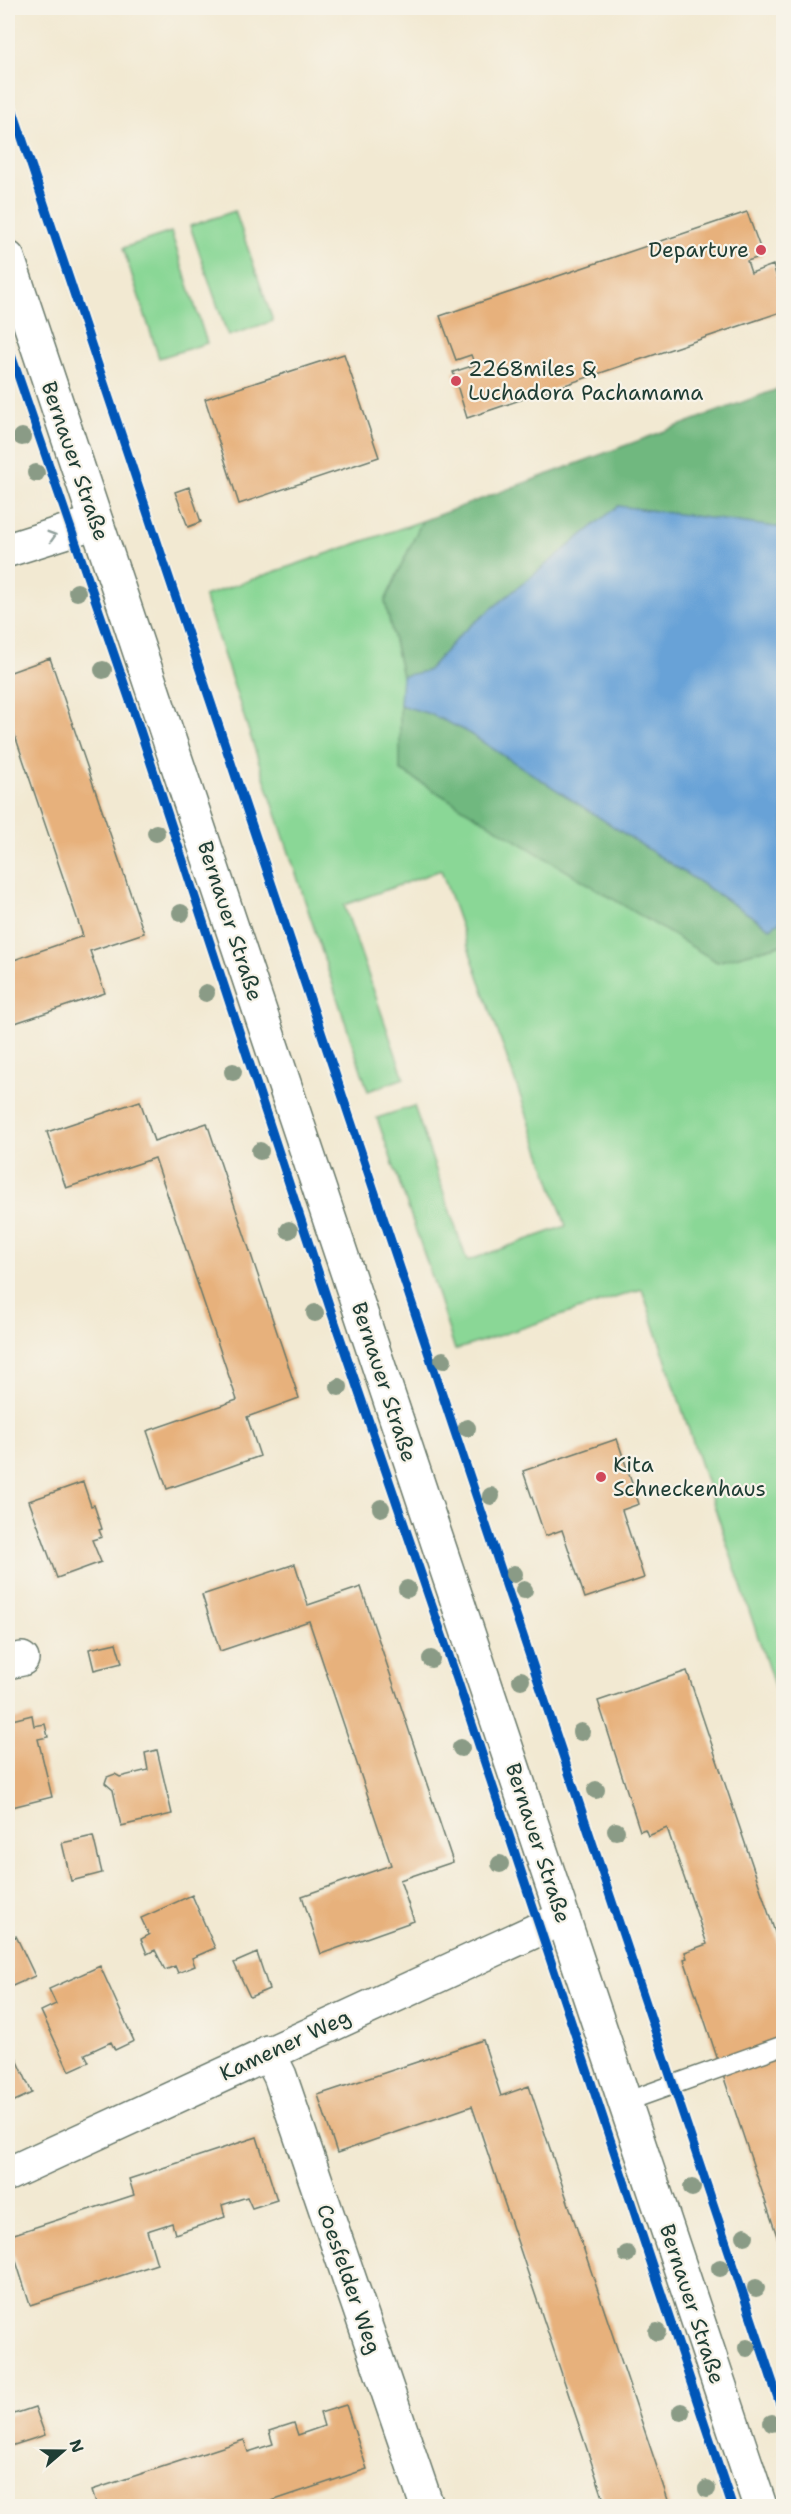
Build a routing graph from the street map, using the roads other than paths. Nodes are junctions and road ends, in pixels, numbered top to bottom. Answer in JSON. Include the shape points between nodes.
{"nodes":[{"id":1,"x":8,"y":258,"type":"edge"},
{"id":2,"x":96,"y":522,"type":"junction"},
{"id":3,"x":8,"y":550,"type":"edge"},
{"id":4,"x":563,"y":1918,"type":"junction"},
{"id":5,"x":783,"y":2045,"type":"edge"},
{"id":6,"x":268,"y":2052,"type":"junction"},
{"id":7,"x":625,"y":2102,"type":"junction"},
{"id":8,"x":8,"y":2174,"type":"edge"},
{"id":9,"x":427,"y":2506,"type":"edge"},
{"id":10,"x":760,"y":2506,"type":"edge"}],
"edges":[{"from":1,"to":2,"type":"main road","name":"Bernauer Straße"},
{"from":3,"to":2,"type":"main road","one_way":true},
{"from":2,"to":4,"type":"main road","name":"Bernauer Straße"},
{"from":4,"to":6,"type":"main road","name":"Kamener Weg"},
{"from":4,"to":7,"type":"main road","name":"Bernauer Straße"},
{"from":5,"to":7,"type":"lane"},
{"from":6,"to":8,"type":"main road","name":"Kamener Weg"},
{"from":6,"to":9,"type":"main road","name":"Coesfelder Weg","via":[[280,2076]]},
{"from":7,"to":10,"type":"main road","name":"Bernauer Straße"}]}
